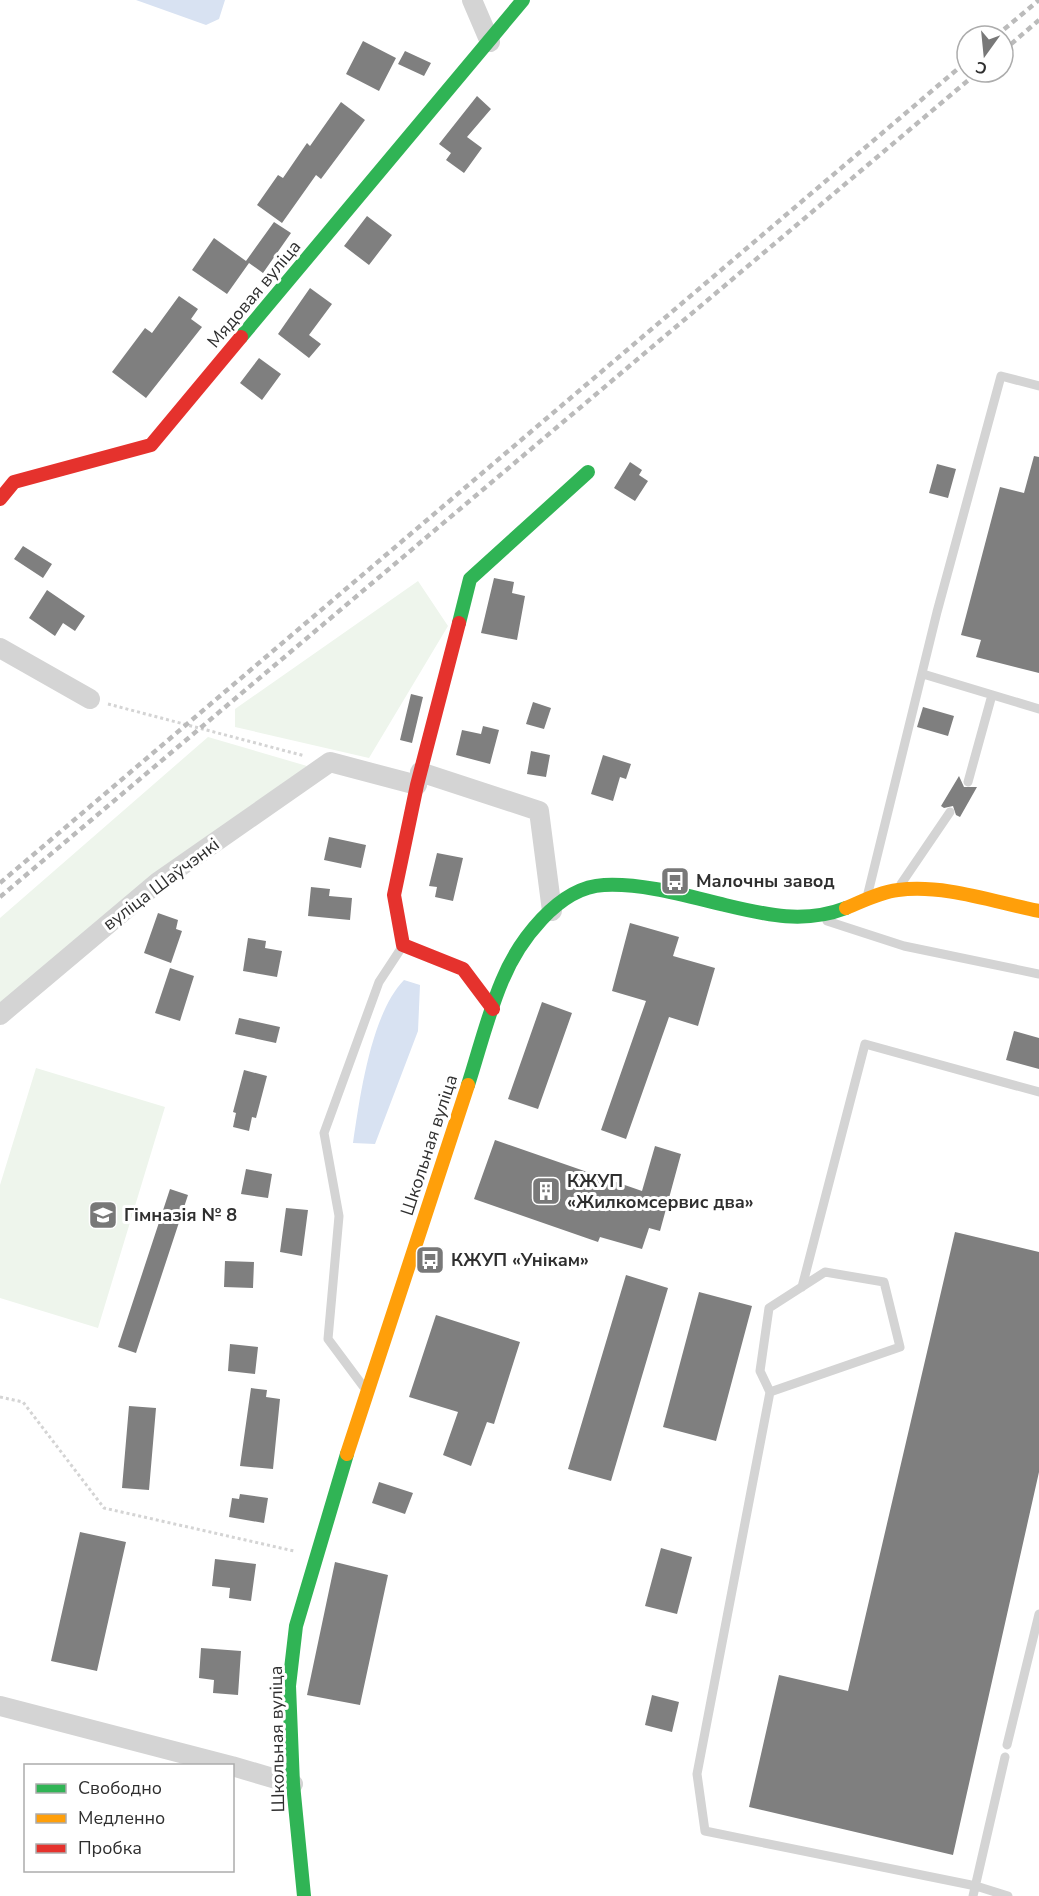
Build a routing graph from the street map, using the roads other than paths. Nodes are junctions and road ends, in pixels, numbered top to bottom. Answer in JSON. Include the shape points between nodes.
{"nodes":[{"id":1,"x":472,"y":0,"type":"edge"},
{"id":2,"x":523,"y":0,"type":"edge"},
{"id":3,"x":490,"y":42,"type":"junction"},
{"id":4,"x":1039,"y":386,"type":"edge"},
{"id":5,"x":588,"y":472,"type":"dead end"},
{"id":6,"x":0,"y":499,"type":"edge"},
{"id":7,"x":0,"y":648,"type":"edge"},
{"id":8,"x":922,"y":674,"type":"junction"},
{"id":9,"x":992,"y":696,"type":"junction"},
{"id":10,"x":90,"y":699,"type":"road end"},
{"id":11,"x":1039,"y":710,"type":"edge"},
{"id":12,"x":419,"y":779,"type":"junction"},
{"id":13,"x":968,"y":782,"type":"dead end"},
{"id":14,"x":951,"y":812,"type":"dead end"},
{"id":15,"x":896,"y":891,"type":"junction"},
{"id":16,"x":866,"y":898,"type":"junction"},
{"id":17,"x":552,"y":911,"type":"junction"},
{"id":18,"x":1039,"y":911,"type":"edge"},
{"id":19,"x":813,"y":916,"type":"junction"},
{"id":20,"x":403,"y":945,"type":"junction"},
{"id":21,"x":1039,"y":974,"type":"edge"},
{"id":22,"x":493,"y":1009,"type":"junction"},
{"id":23,"x":0,"y":1015,"type":"edge"},
{"id":24,"x":1039,"y":1092,"type":"edge"},
{"id":25,"x":802,"y":1287,"type":"junction"},
{"id":26,"x":366,"y":1390,"type":"junction"},
{"id":27,"x":770,"y":1392,"type":"junction"},
{"id":28,"x":1039,"y":1614,"type":"edge"},
{"id":29,"x":0,"y":1706,"type":"edge"},
{"id":30,"x":1007,"y":1746,"type":"dead end"},
{"id":31,"x":1005,"y":1757,"type":"dead end"},
{"id":32,"x":224,"y":1764,"type":"edge"},
{"id":33,"x":234,"y":1767,"type":"edge"},
{"id":34,"x":293,"y":1784,"type":"junction"},
{"id":35,"x":974,"y":1891,"type":"edge"},
{"id":36,"x":304,"y":1896,"type":"edge"},
{"id":37,"x":1008,"y":1896,"type":"edge"}],
"edges":[{"from":1,"to":3,"type":"street"},
{"from":2,"to":3,"type":"street","name":"Мядовая вуліца"},
{"from":3,"to":6,"type":"street","name":"Мядовая вуліца","via":[[151,445],[14,482]]},
{"from":4,"to":8,"type":"lane","via":[[1001,376]]},
{"from":5,"to":12,"type":"street","via":[[470,579]]},
{"from":7,"to":10,"type":"street"},
{"from":8,"to":9,"type":"lane"},
{"from":8,"to":16,"type":"lane"},
{"from":9,"to":11,"type":"lane"},
{"from":9,"to":13,"type":"lane"},
{"from":12,"to":17,"type":"street","via":[[539,811]]},
{"from":12,"to":20,"type":"street","via":[[394,895]]},
{"from":12,"to":23,"type":"street","name":"вуліца Шаўчэнкі","via":[[330,762],[158,882]]},
{"from":14,"to":15,"type":"lane"},
{"from":15,"to":16,"type":"street","name":"Школьная вуліца"},
{"from":15,"to":18,"type":"street","name":"Школьная вуліца","via":[[953,894]]},
{"from":16,"to":19,"type":"street","name":"Школьная вуліца","via":[[835,912]]},
{"from":17,"to":19,"type":"street","name":"Школьная вуліца","via":[[588,887],[623,884],[775,917]]},
{"from":17,"to":22,"type":"street","name":"Школьная вуліца","via":[[518,950]]},
{"from":19,"to":21,"type":"lane","via":[[904,946]]},
{"from":20,"to":22,"type":"street","via":[[463,969]]},
{"from":20,"to":26,"type":"lane","via":[[379,982],[324,1133],[339,1216],[328,1339]]},
{"from":22,"to":26,"type":"street","name":"Школьная вуліца"},
{"from":24,"to":25,"type":"lane","via":[[865,1044]]},
{"from":25,"to":27,"type":"lane","via":[[769,1308],[760,1371]]},
{"from":25,"to":27,"type":"lane","via":[[825,1272],[884,1282],[900,1347]]},
{"from":26,"to":34,"type":"street","name":"Школьная вуліца","via":[[296,1626],[291,1674]]},
{"from":27,"to":35,"type":"lane","via":[[697,1774],[705,1831]]},
{"from":28,"to":30,"type":"lane"},
{"from":29,"to":32,"type":"street"},
{"from":31,"to":35,"type":"lane"},
{"from":33,"to":34,"type":"street"},
{"from":34,"to":36,"type":"street","name":"Школьная вуліца"},
{"from":35,"to":37,"type":"lane"}]}
